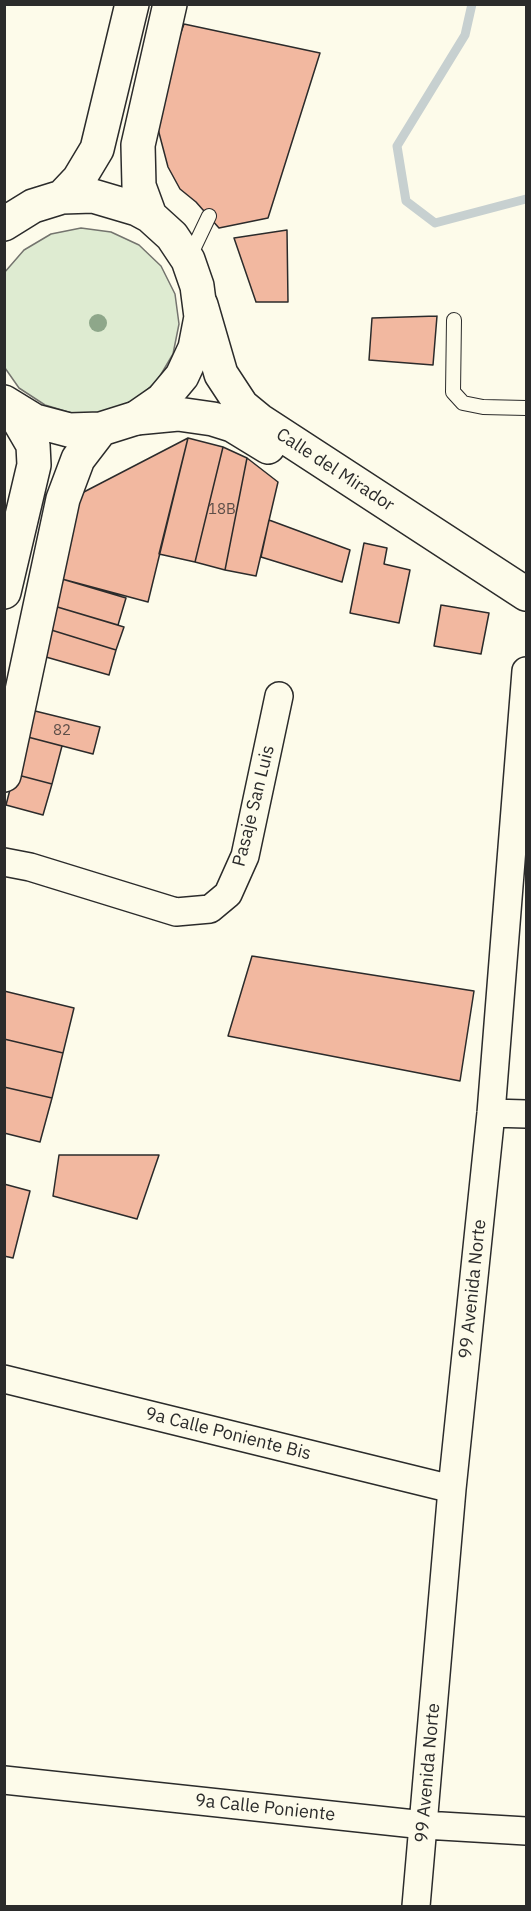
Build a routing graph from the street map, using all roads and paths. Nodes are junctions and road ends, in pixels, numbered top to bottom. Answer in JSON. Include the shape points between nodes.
{"nodes":[{"id":1,"x":132,"y":4,"type":"edge"},
{"id":2,"x":170,"y":4,"type":"edge"},
{"id":3,"x":62,"y":197,"type":"junction"},
{"id":4,"x":150,"y":216,"type":"junction"},
{"id":5,"x":209,"y":216,"type":"dead end"},
{"id":6,"x":4,"y":224,"type":"edge"},
{"id":7,"x":188,"y":260,"type":"junction"},
{"id":8,"x":200,"y":300,"type":"junction"},
{"id":9,"x":454,"y":320,"type":"dead end"},
{"id":10,"x":6,"y":404,"type":"edge"},
{"id":11,"x":526,"y":408,"type":"edge"},
{"id":12,"x":136,"y":418,"type":"junction"},
{"id":13,"x":101,"y":429,"type":"junction"},
{"id":14,"x":6,"y":582,"type":"edge"},
{"id":15,"x":526,"y":594,"type":"edge"},
{"id":16,"x":526,"y":614,"type":"edge"},
{"id":17,"x":526,"y":671,"type":"edge"},
{"id":18,"x":279,"y":696,"type":"dead end"},
{"id":19,"x":4,"y":775,"type":"edge"},
{"id":20,"x":4,"y":862,"type":"edge"},
{"id":21,"x":491,"y":1113,"type":"junction"},
{"id":22,"x":526,"y":1114,"type":"edge"},
{"id":23,"x":4,"y":1378,"type":"edge"},
{"id":24,"x":452,"y":1490,"type":"junction"},
{"id":25,"x":4,"y":1780,"type":"edge"},
{"id":26,"x":424,"y":1825,"type":"junction"},
{"id":27,"x":526,"y":1831,"type":"edge"},
{"id":28,"x":416,"y":1906,"type":"edge"}],
"edges":[{"from":1,"to":3,"type":"main road","via":[[97,149]]},
{"from":2,"to":4,"type":"main road","via":[[168,47],[138,145],[139,186]]},
{"from":3,"to":4,"type":"main road","via":[[93,196],[123,203]]},
{"from":3,"to":6,"type":"main road","via":[[33,206]]},
{"from":4,"to":7,"type":"main road","name":"Calle del Mirador","via":[[172,236]]},
{"from":5,"to":7,"type":"lane"},
{"from":7,"to":8,"type":"main road","name":"Calle del Mirador"},
{"from":8,"to":12,"type":"main road","via":[[199,332],[186,369],[162,400]]},
{"from":8,"to":15,"type":"main road","name":"Calle del Mirador","via":[[221,374],[243,406]]},
{"from":9,"to":11,"type":"lane","via":[[453,392],[463,403]]},
{"from":10,"to":13,"type":"main road","via":[[51,427]]},
{"from":10,"to":14,"type":"main road","via":[[33,445],[34,465]]},
{"from":12,"to":13,"type":"main road"},
{"from":12,"to":16,"type":"main road","name":"Calle del Mirador","via":[[178,414],[232,425]]},
{"from":13,"to":19,"type":"main road","via":[[78,459],[63,499]]},
{"from":17,"to":21,"type":"street","name":"99 Avenida Norte"},
{"from":18,"to":20,"type":"street","name":"Pasaje San Luis","via":[[245,856],[228,894],[210,909],[176,912]]},
{"from":21,"to":22,"type":"street"},
{"from":21,"to":24,"type":"street","name":"99 Avenida Norte"},
{"from":23,"to":24,"type":"street","name":"9a Calle Poniente Bis"},
{"from":24,"to":26,"type":"street","name":"99 Avenida Norte"},
{"from":25,"to":26,"type":"street","name":"9a Calle Poniente"},
{"from":26,"to":27,"type":"street","name":"9a Calle Poniente"},
{"from":26,"to":28,"type":"street","name":"99 Avenida Norte"}]}
